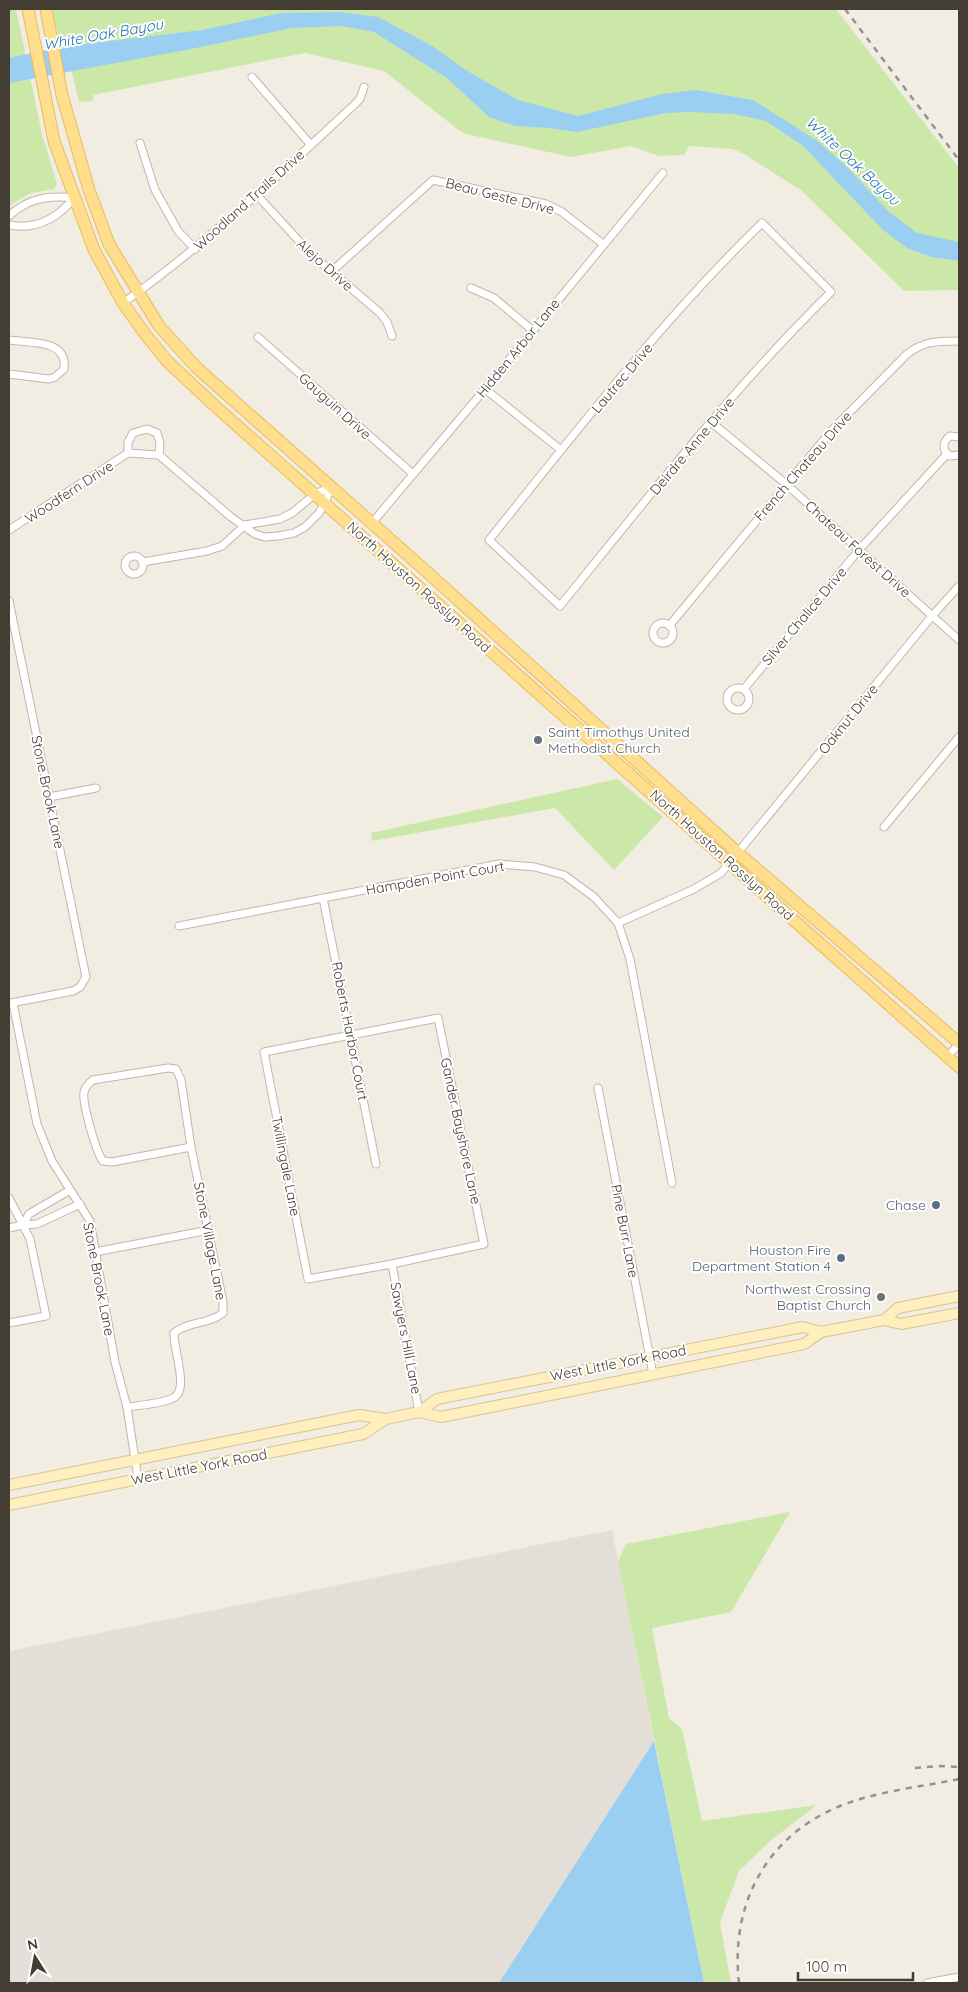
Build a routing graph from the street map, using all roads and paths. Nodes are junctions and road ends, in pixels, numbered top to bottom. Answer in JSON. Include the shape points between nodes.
{"nodes":[{"id":1,"x":28,"y":9,"type":"edge"},
{"id":2,"x":46,"y":9,"type":"edge"},
{"id":3,"x":252,"y":77,"type":"dead end"},
{"id":4,"x":364,"y":87,"type":"dead end"},
{"id":5,"x":140,"y":143,"type":"dead end"},
{"id":6,"x":312,"y":145,"type":"junction"},
{"id":7,"x":663,"y":173,"type":"dead end"},
{"id":8,"x":89,"y":190,"type":"junction"},
{"id":9,"x":256,"y":194,"type":"junction"},
{"id":10,"x":74,"y":198,"type":"junction"},
{"id":11,"x":9,"y":216,"type":"edge"},
{"id":12,"x":9,"y":225,"type":"edge"},
{"id":13,"x":603,"y":244,"type":"junction"},
{"id":14,"x":196,"y":249,"type":"junction"},
{"id":15,"x":331,"y":272,"type":"junction"},
{"id":16,"x":471,"y":288,"type":"dead end"},
{"id":17,"x":831,"y":292,"type":"joint"},
{"id":18,"x":138,"y":293,"type":"junction"},
{"id":19,"x":123,"y":303,"type":"junction"},
{"id":20,"x":532,"y":330,"type":"junction"},
{"id":21,"x":392,"y":336,"type":"dead end"},
{"id":22,"x":258,"y":337,"type":"dead end"},
{"id":23,"x":9,"y":340,"type":"edge"},
{"id":24,"x":959,"y":340,"type":"edge"},
{"id":25,"x":9,"y":374,"type":"edge"},
{"id":26,"x":485,"y":389,"type":"junction"},
{"id":27,"x":226,"y":393,"type":"junction"},
{"id":28,"x":215,"y":406,"type":"junction"},
{"id":29,"x":710,"y":422,"type":"junction"},
{"id":30,"x":959,"y":437,"type":"edge"},
{"id":31,"x":561,"y":450,"type":"junction"},
{"id":32,"x":128,"y":453,"type":"junction"},
{"id":33,"x":947,"y":454,"type":"junction"},
{"id":34,"x":159,"y":455,"type":"junction"},
{"id":35,"x":959,"y":456,"type":"edge"},
{"id":36,"x":413,"y":474,"type":"junction"},
{"id":37,"x":786,"y":484,"type":"junction"},
{"id":38,"x":331,"y":486,"type":"junction"},
{"id":39,"x":315,"y":494,"type":"junction"},
{"id":40,"x":325,"y":503,"type":"junction"},
{"id":41,"x":372,"y":523,"type":"junction"},
{"id":42,"x":245,"y":526,"type":"junction"},
{"id":43,"x":9,"y":530,"type":"edge"},
{"id":44,"x":858,"y":551,"type":"junction"},
{"id":45,"x":143,"y":562,"type":"dead end"},
{"id":46,"x":427,"y":572,"type":"junction"},
{"id":47,"x":416,"y":584,"type":"junction"},
{"id":48,"x":959,"y":586,"type":"edge"},
{"id":49,"x":9,"y":601,"type":"edge"},
{"id":50,"x":560,"y":606,"type":"joint"},
{"id":51,"x":932,"y":616,"type":"junction"},
{"id":52,"x":669,"y":626,"type":"dead end"},
{"id":53,"x":959,"y":640,"type":"edge"},
{"id":54,"x":510,"y":646,"type":"junction"},
{"id":55,"x":495,"y":655,"type":"junction"},
{"id":56,"x":546,"y":679,"type":"junction"},
{"id":57,"x":535,"y":690,"type":"junction"},
{"id":58,"x":744,"y":690,"type":"dead end"},
{"id":59,"x":959,"y":737,"type":"edge"},
{"id":60,"x":634,"y":758,"type":"junction"},
{"id":61,"x":623,"y":767,"type":"junction"},
{"id":62,"x":96,"y":788,"type":"dead end"},
{"id":63,"x":49,"y":797,"type":"junction"},
{"id":64,"x":884,"y":827,"type":"dead end"},
{"id":65,"x":733,"y":857,"type":"junction"},
{"id":66,"x":323,"y":898,"type":"junction"},
{"id":67,"x":618,"y":923,"type":"junction"},
{"id":68,"x":179,"y":926,"type":"dead end"},
{"id":69,"x":858,"y":957,"type":"junction"},
{"id":70,"x":848,"y":968,"type":"junction"},
{"id":71,"x":11,"y":1003,"type":"edge"},
{"id":72,"x":350,"y":1034,"type":"junction"},
{"id":73,"x":959,"y":1044,"type":"edge"},
{"id":74,"x":947,"y":1057,"type":"junction"},
{"id":75,"x":959,"y":1067,"type":"edge"},
{"id":76,"x":598,"y":1088,"type":"dead end"},
{"id":77,"x":191,"y":1147,"type":"junction"},
{"id":78,"x":376,"y":1164,"type":"dead end"},
{"id":79,"x":672,"y":1183,"type":"dead end"},
{"id":80,"x":70,"y":1190,"type":"junction"},
{"id":81,"x":9,"y":1198,"type":"edge"},
{"id":82,"x":80,"y":1204,"type":"junction"},
{"id":83,"x":23,"y":1224,"type":"junction"},
{"id":84,"x":9,"y":1228,"type":"edge"},
{"id":85,"x":209,"y":1230,"type":"junction"},
{"id":86,"x":95,"y":1252,"type":"junction"},
{"id":87,"x":392,"y":1264,"type":"junction"},
{"id":88,"x":959,"y":1296,"type":"edge"},
{"id":89,"x":942,"y":1299,"type":"junction"},
{"id":90,"x":959,"y":1313,"type":"edge"},
{"id":91,"x":946,"y":1315,"type":"junction"},
{"id":92,"x":884,"y":1320,"type":"junction"},
{"id":93,"x":9,"y":1323,"type":"edge"},
{"id":94,"x":821,"y":1332,"type":"junction"},
{"id":95,"x":650,"y":1357,"type":"junction"},
{"id":96,"x":653,"y":1374,"type":"junction"},
{"id":97,"x":515,"y":1384,"type":"junction"},
{"id":98,"x":519,"y":1402,"type":"junction"},
{"id":99,"x":127,"y":1408,"type":"junction"},
{"id":100,"x":419,"y":1412,"type":"junction"},
{"id":101,"x":386,"y":1419,"type":"junction"},
{"id":102,"x":135,"y":1460,"type":"junction"},
{"id":103,"x":138,"y":1478,"type":"junction"},
{"id":104,"x":9,"y":1485,"type":"edge"},
{"id":105,"x":9,"y":1505,"type":"edge"},
{"id":106,"x":959,"y":1977,"type":"edge"},
{"id":107,"x":927,"y":1983,"type":"edge"}],
"edges":[{"from":1,"to":10,"type":"main road","name":"North Houston Rosslyn Road","via":[[54,141]]},
{"from":2,"to":8,"type":"main road","name":"North Houston Rosslyn Road","via":[[62,95]]},
{"from":3,"to":6,"type":"street"},
{"from":4,"to":6,"type":"street","name":"Woodland Trails Drive","via":[[360,99]]},
{"from":5,"to":14,"type":"street","via":[[155,190],[178,231]]},
{"from":6,"to":9,"type":"street","name":"Woodland Trails Drive"},
{"from":7,"to":13,"type":"street","name":"Hidden Arbor Lane"},
{"from":8,"to":10,"type":"street"},
{"from":8,"to":18,"type":"main road","name":"North Houston Rosslyn Road","via":[[109,244]]},
{"from":9,"to":14,"type":"street","name":"Woodland Trails Drive"},
{"from":9,"to":15,"type":"street","name":"Alejo Drive"},
{"from":10,"to":11,"type":"street","via":[[37,199],[20,206]]},
{"from":10,"to":12,"type":"street","via":[[49,221],[23,227]]},
{"from":10,"to":19,"type":"main road","name":"North Houston Rosslyn Road","via":[[94,250]]},
{"from":13,"to":15,"type":"street","name":"Beau Geste Drive","via":[[562,212],[546,204],[433,180]]},
{"from":13,"to":20,"type":"street","name":"Hidden Arbor Lane"},
{"from":14,"to":18,"type":"street","name":"Woodland Trails Drive"},
{"from":15,"to":21,"type":"street","name":"Alejo Drive","via":[[380,314]]},
{"from":16,"to":20,"type":"street","via":[[494,298]]},
{"from":17,"to":29,"type":"street","name":"Deirdre Anne Drive","via":[[788,334]]},
{"from":17,"to":31,"type":"street","name":"Lautrec Drive","via":[[762,223],[681,308]]},
{"from":18,"to":19,"type":"street","name":"Woodland Trails Drive"},
{"from":18,"to":27,"type":"main road","name":"North Houston Rosslyn Road","via":[[159,326],[197,368]]},
{"from":19,"to":28,"type":"main road","name":"North Houston Rosslyn Road","via":[[166,361]]},
{"from":20,"to":26,"type":"street","name":"Hidden Arbor Lane"},
{"from":22,"to":36,"type":"street","name":"Gauguin Drive"},
{"from":23,"to":25,"type":"street","via":[[58,348],[65,362],[64,369],[49,379]]},
{"from":24,"to":37,"type":"street","name":"French Chateau Drive","via":[[928,343],[907,354],[845,415]]},
{"from":26,"to":31,"type":"street"},
{"from":26,"to":36,"type":"street","name":"Hidden Arbor Lane"},
{"from":27,"to":28,"type":"main road"},
{"from":27,"to":38,"type":"main road","name":"North Houston Rosslyn Road"},
{"from":28,"to":39,"type":"main road","name":"North Houston Rosslyn Road"},
{"from":29,"to":37,"type":"street","name":"Chateau Forest Drive"},
{"from":29,"to":50,"type":"street","name":"Deirdre Anne Drive"},
{"from":30,"to":33,"type":"street","name":"Silver Chalice Drive","via":[[947,439],[944,446]]},
{"from":31,"to":50,"type":"street","name":"Lautrec Drive","via":[[489,540]]},
{"from":32,"to":34,"type":"street","name":"Woodfern Drive"},
{"from":32,"to":34,"type":"street","name":"Woodfern Drive","via":[[128,442],[133,433],[147,429],[159,437]]},
{"from":32,"to":43,"type":"street","name":"Woodfern Drive"},
{"from":33,"to":35,"type":"street"},
{"from":33,"to":44,"type":"street","name":"Silver Chalice Drive"},
{"from":34,"to":42,"type":"street"},
{"from":36,"to":41,"type":"street","name":"Hidden Arbor Lane"},
{"from":37,"to":44,"type":"street","name":"Chateau Forest Drive"},
{"from":37,"to":52,"type":"street","name":"French Chateau Drive"},
{"from":38,"to":39,"type":"street"},
{"from":38,"to":40,"type":"street"},
{"from":38,"to":41,"type":"main road","name":"North Houston Rosslyn Road"},
{"from":39,"to":40,"type":"main road","name":"North Houston Rosslyn Road"},
{"from":39,"to":42,"type":"street","via":[[280,519]]},
{"from":40,"to":42,"type":"street","via":[[312,521],[294,533],[265,536],[255,534]]},
{"from":40,"to":47,"type":"main road","name":"North Houston Rosslyn Road"},
{"from":41,"to":46,"type":"main road","name":"North Houston Rosslyn Road"},
{"from":42,"to":45,"type":"street","via":[[222,546]]},
{"from":44,"to":51,"type":"street","name":"Chateau Forest Drive"},
{"from":44,"to":58,"type":"street","name":"Silver Chalice Drive"},
{"from":46,"to":47,"type":"main road"},
{"from":46,"to":54,"type":"main road","name":"North Houston Rosslyn Road"},
{"from":47,"to":55,"type":"main road","name":"North Houston Rosslyn Road"},
{"from":48,"to":51,"type":"street","name":"Oaknut Drive"},
{"from":49,"to":63,"type":"street","name":"Stone Brook Lane"},
{"from":51,"to":53,"type":"street","name":"Chateau Forest Drive"},
{"from":51,"to":65,"type":"street","name":"Oaknut Drive"},
{"from":54,"to":55,"type":"main road"},
{"from":54,"to":56,"type":"main road","name":"North Houston Rosslyn Road"},
{"from":55,"to":57,"type":"main road","name":"North Houston Rosslyn Road"},
{"from":56,"to":57,"type":"main road"},
{"from":56,"to":60,"type":"main road","name":"North Houston Rosslyn Road"},
{"from":57,"to":61,"type":"main road","name":"North Houston Rosslyn Road"},
{"from":59,"to":64,"type":"street"},
{"from":60,"to":61,"type":"main road"},
{"from":60,"to":65,"type":"main road","name":"North Houston Rosslyn Road"},
{"from":61,"to":65,"type":"main road","name":"North Houston Rosslyn Road"},
{"from":62,"to":63,"type":"street"},
{"from":63,"to":71,"type":"street","name":"Stone Brook Lane","via":[[86,977],[73,991]]},
{"from":65,"to":67,"type":"street","name":"Oaknut Drive","via":[[721,873],[694,889]]},
{"from":65,"to":69,"type":"main road","name":"North Houston Rosslyn Road"},
{"from":65,"to":70,"type":"main road","name":"North Houston Rosslyn Road"},
{"from":66,"to":67,"type":"street","name":"Hampden Point Court","via":[[499,864],[535,866],[564,875],[594,897]]},
{"from":66,"to":68,"type":"street","name":"Hampden Point Court"},
{"from":66,"to":72,"type":"street","name":"Roberts Harbor Court"},
{"from":67,"to":79,"type":"street","name":"Hampden Point Court","via":[[630,959]]},
{"from":69,"to":70,"type":"main road"},
{"from":69,"to":73,"type":"main road","name":"North Houston Rosslyn Road"},
{"from":70,"to":74,"type":"main road","name":"North Houston Rosslyn Road"},
{"from":71,"to":80,"type":"street","name":"Stone Brook Lane","via":[[37,1124],[52,1161]]},
{"from":72,"to":78,"type":"street","name":"Roberts Harbor Court"},
{"from":72,"to":87,"type":"street","name":"Twillingale Lane","via":[[264,1052],[308,1279]]},
{"from":72,"to":87,"type":"street","name":"Gander Bayshore Lane","via":[[438,1018],[484,1244]]},
{"from":73,"to":74,"type":"street"},
{"from":74,"to":75,"type":"main road","name":"North Houston Rosslyn Road"},
{"from":76,"to":95,"type":"street","name":"Pine Burr Lane"},
{"from":77,"to":77,"type":"street","name":"Stone Village Lane","via":[[181,1080],[176,1069],[93,1080],[86,1087],[84,1095],[97,1153],[103,1162]]},
{"from":77,"to":85,"type":"street","name":"Stone Village Lane"},
{"from":80,"to":82,"type":"street","name":"Stone Brook Lane"},
{"from":80,"to":83,"type":"street","via":[[29,1214]]},
{"from":81,"to":83,"type":"street"},
{"from":82,"to":83,"type":"street","via":[[37,1224]]},
{"from":82,"to":86,"type":"street","name":"Stone Brook Lane","via":[[90,1222]]},
{"from":83,"to":84,"type":"street"},
{"from":83,"to":93,"type":"street","via":[[30,1239],[46,1316]]},
{"from":85,"to":86,"type":"street"},
{"from":85,"to":99,"type":"street","name":"Stone Village Lane","via":[[223,1313],[215,1319],[181,1327],[174,1333],[182,1384],[180,1393],[173,1398]]},
{"from":86,"to":99,"type":"street","name":"Stone Brook Lane","via":[[115,1362]]},
{"from":87,"to":100,"type":"street","name":"Sawyers Hill Lane"},
{"from":88,"to":89,"type":"main road","name":"West Little York Road"},
{"from":89,"to":91,"type":"main road"},
{"from":89,"to":92,"type":"main road","name":"West Little York Road","via":[[898,1308]]},
{"from":90,"to":91,"type":"main road","name":"West Little York Road"},
{"from":91,"to":92,"type":"main road","name":"West Little York Road","via":[[901,1324]]},
{"from":92,"to":94,"type":"main road","name":"West Little York Road"},
{"from":94,"to":95,"type":"main road","name":"West Little York Road","via":[[803,1327]]},
{"from":94,"to":96,"type":"main road","name":"West Little York Road","via":[[804,1344]]},
{"from":95,"to":96,"type":"street","name":"Pine Burr Lane"},
{"from":95,"to":97,"type":"main road","name":"West Little York Road"},
{"from":96,"to":98,"type":"main road","name":"West Little York Road"},
{"from":97,"to":98,"type":"main road"},
{"from":97,"to":100,"type":"main road","name":"West Little York Road","via":[[436,1399]]},
{"from":98,"to":100,"type":"main road","name":"West Little York Road","via":[[441,1417]]},
{"from":99,"to":102,"type":"street","name":"Stone Brook Lane"},
{"from":100,"to":101,"type":"main road","name":"West Little York Road"},
{"from":101,"to":102,"type":"main road","name":"West Little York Road","via":[[359,1415]]},
{"from":101,"to":103,"type":"main road","name":"West Little York Road","via":[[363,1434]]},
{"from":102,"to":103,"type":"street","name":"Stone Brook Lane"},
{"from":102,"to":104,"type":"main road","name":"West Little York Road"},
{"from":103,"to":105,"type":"main road","name":"West Little York Road"},
{"from":106,"to":107,"type":"street"}]}
